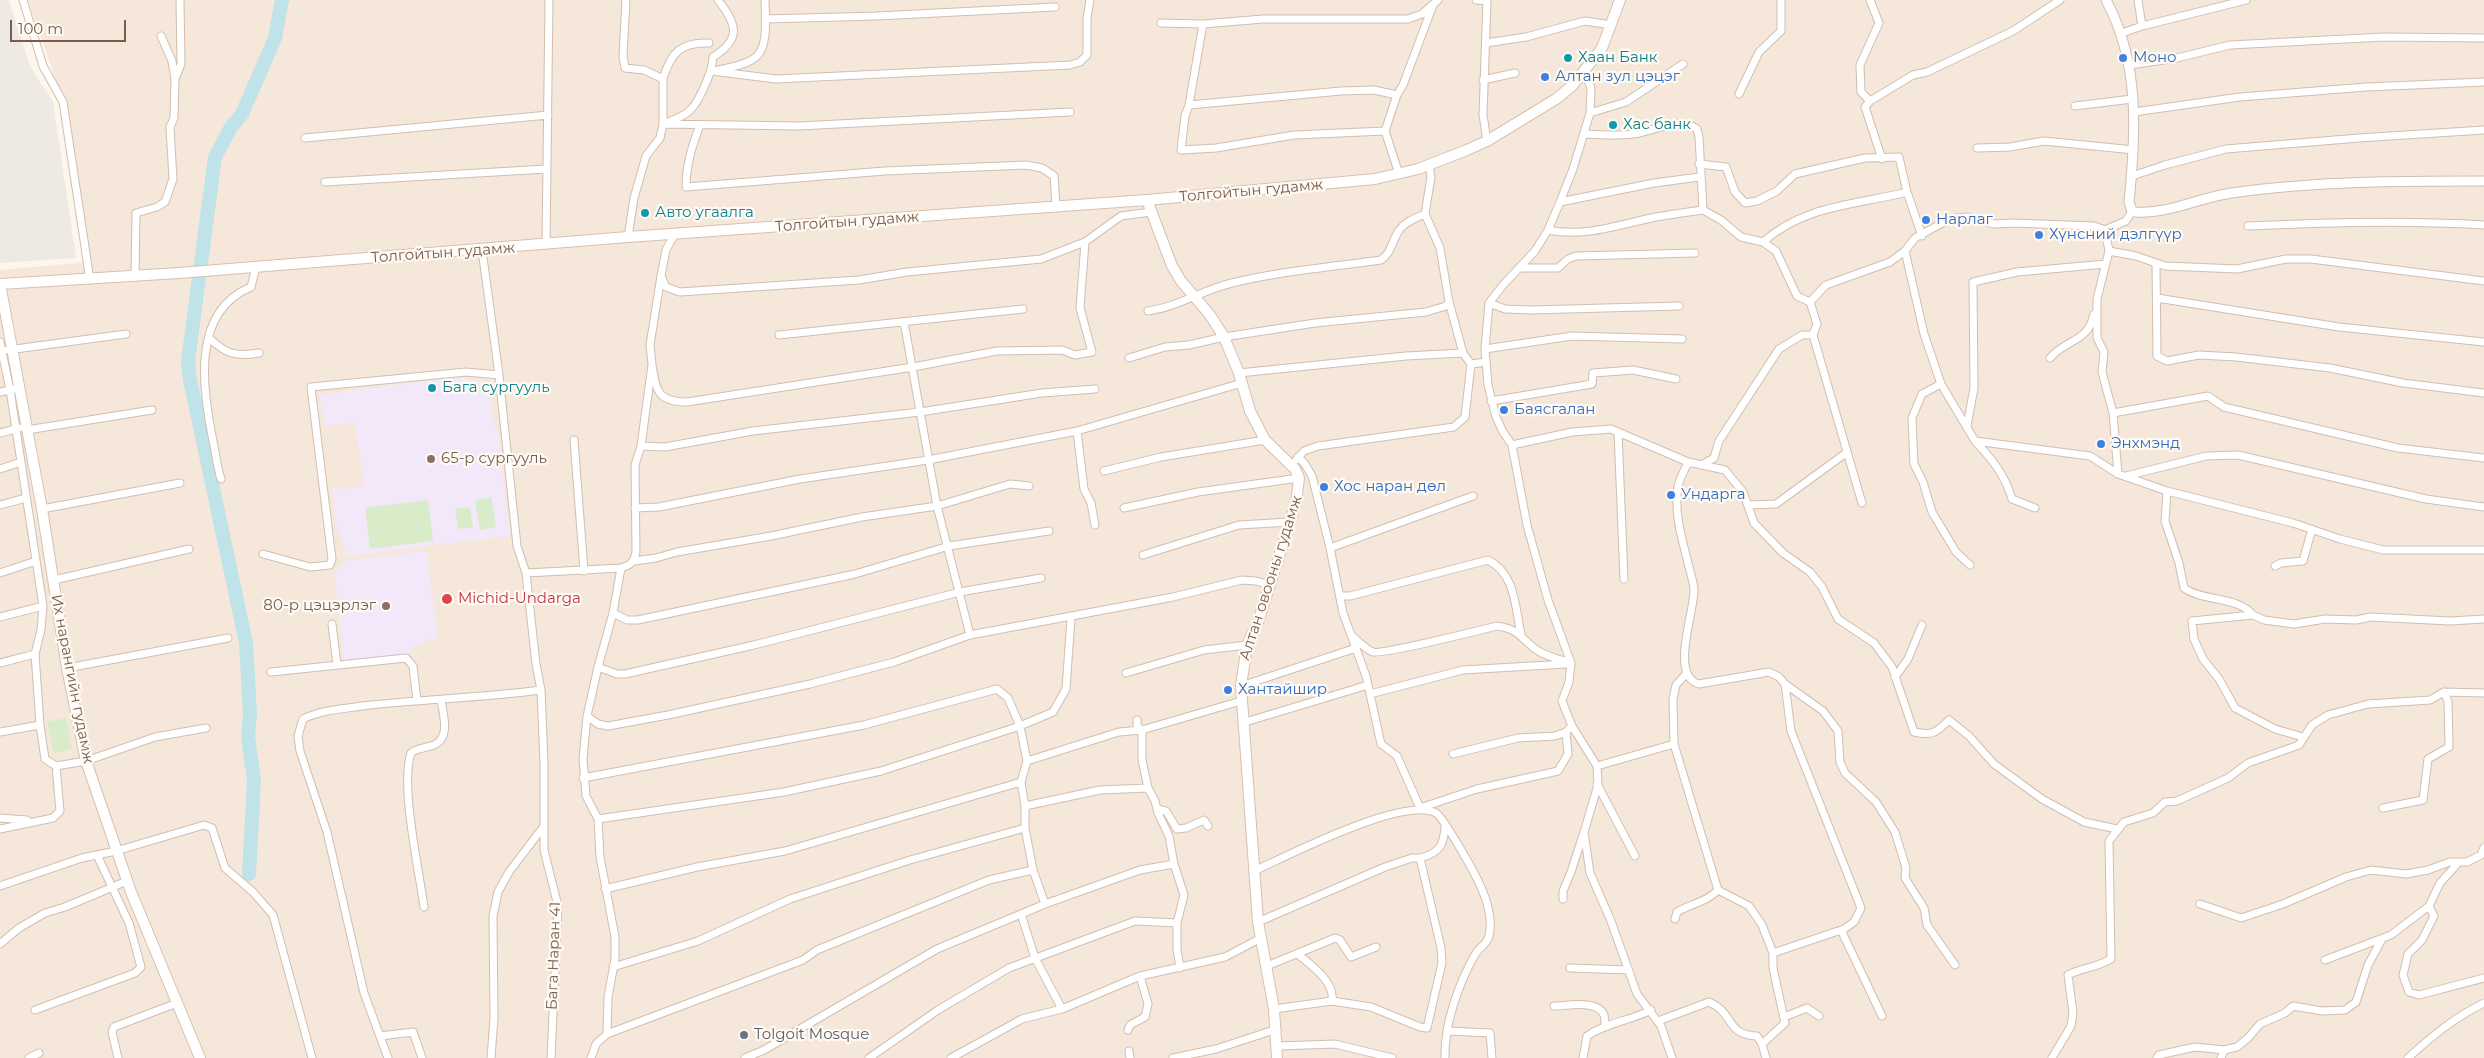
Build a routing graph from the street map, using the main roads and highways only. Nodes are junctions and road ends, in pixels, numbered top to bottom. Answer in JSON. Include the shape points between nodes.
{"nodes":[{"id":1,"x":1620,"y":0,"type":"edge"},
{"id":2,"x":1147,"y":200,"type":"junction"},
{"id":3,"x":0,"y":284,"type":"edge"},
{"id":4,"x":3,"y":317,"type":"edge"},
{"id":5,"x":200,"y":1058,"type":"edge"},
{"id":6,"x":1277,"y":1058,"type":"edge"}],
"edges":[{"from":1,"to":2,"type":"main road","name":"Толгойтын гудамж","via":[[1602,48],[1584,72],[1556,99],[1487,141],[1399,174],[1351,182]]},
{"from":2,"to":3,"type":"main road","name":"Толгойтын гудамж","via":[[628,237],[179,274]]},
{"from":2,"to":6,"type":"main road","name":"Алтан овооны гудамж","via":[[1172,266],[1224,337],[1250,411],[1265,440],[1295,461],[1299,478],[1299,492],[1290,522],[1247,645],[1241,686],[1258,922],[1277,1029]]},
{"from":3,"to":4,"type":"main road","name":"Их нарангийн гудамж"},
{"from":4,"to":5,"type":"main road","name":"Их нарангийн гудамж","via":[[12,349],[15,389],[42,508],[67,668],[86,761],[127,882]]}]}
